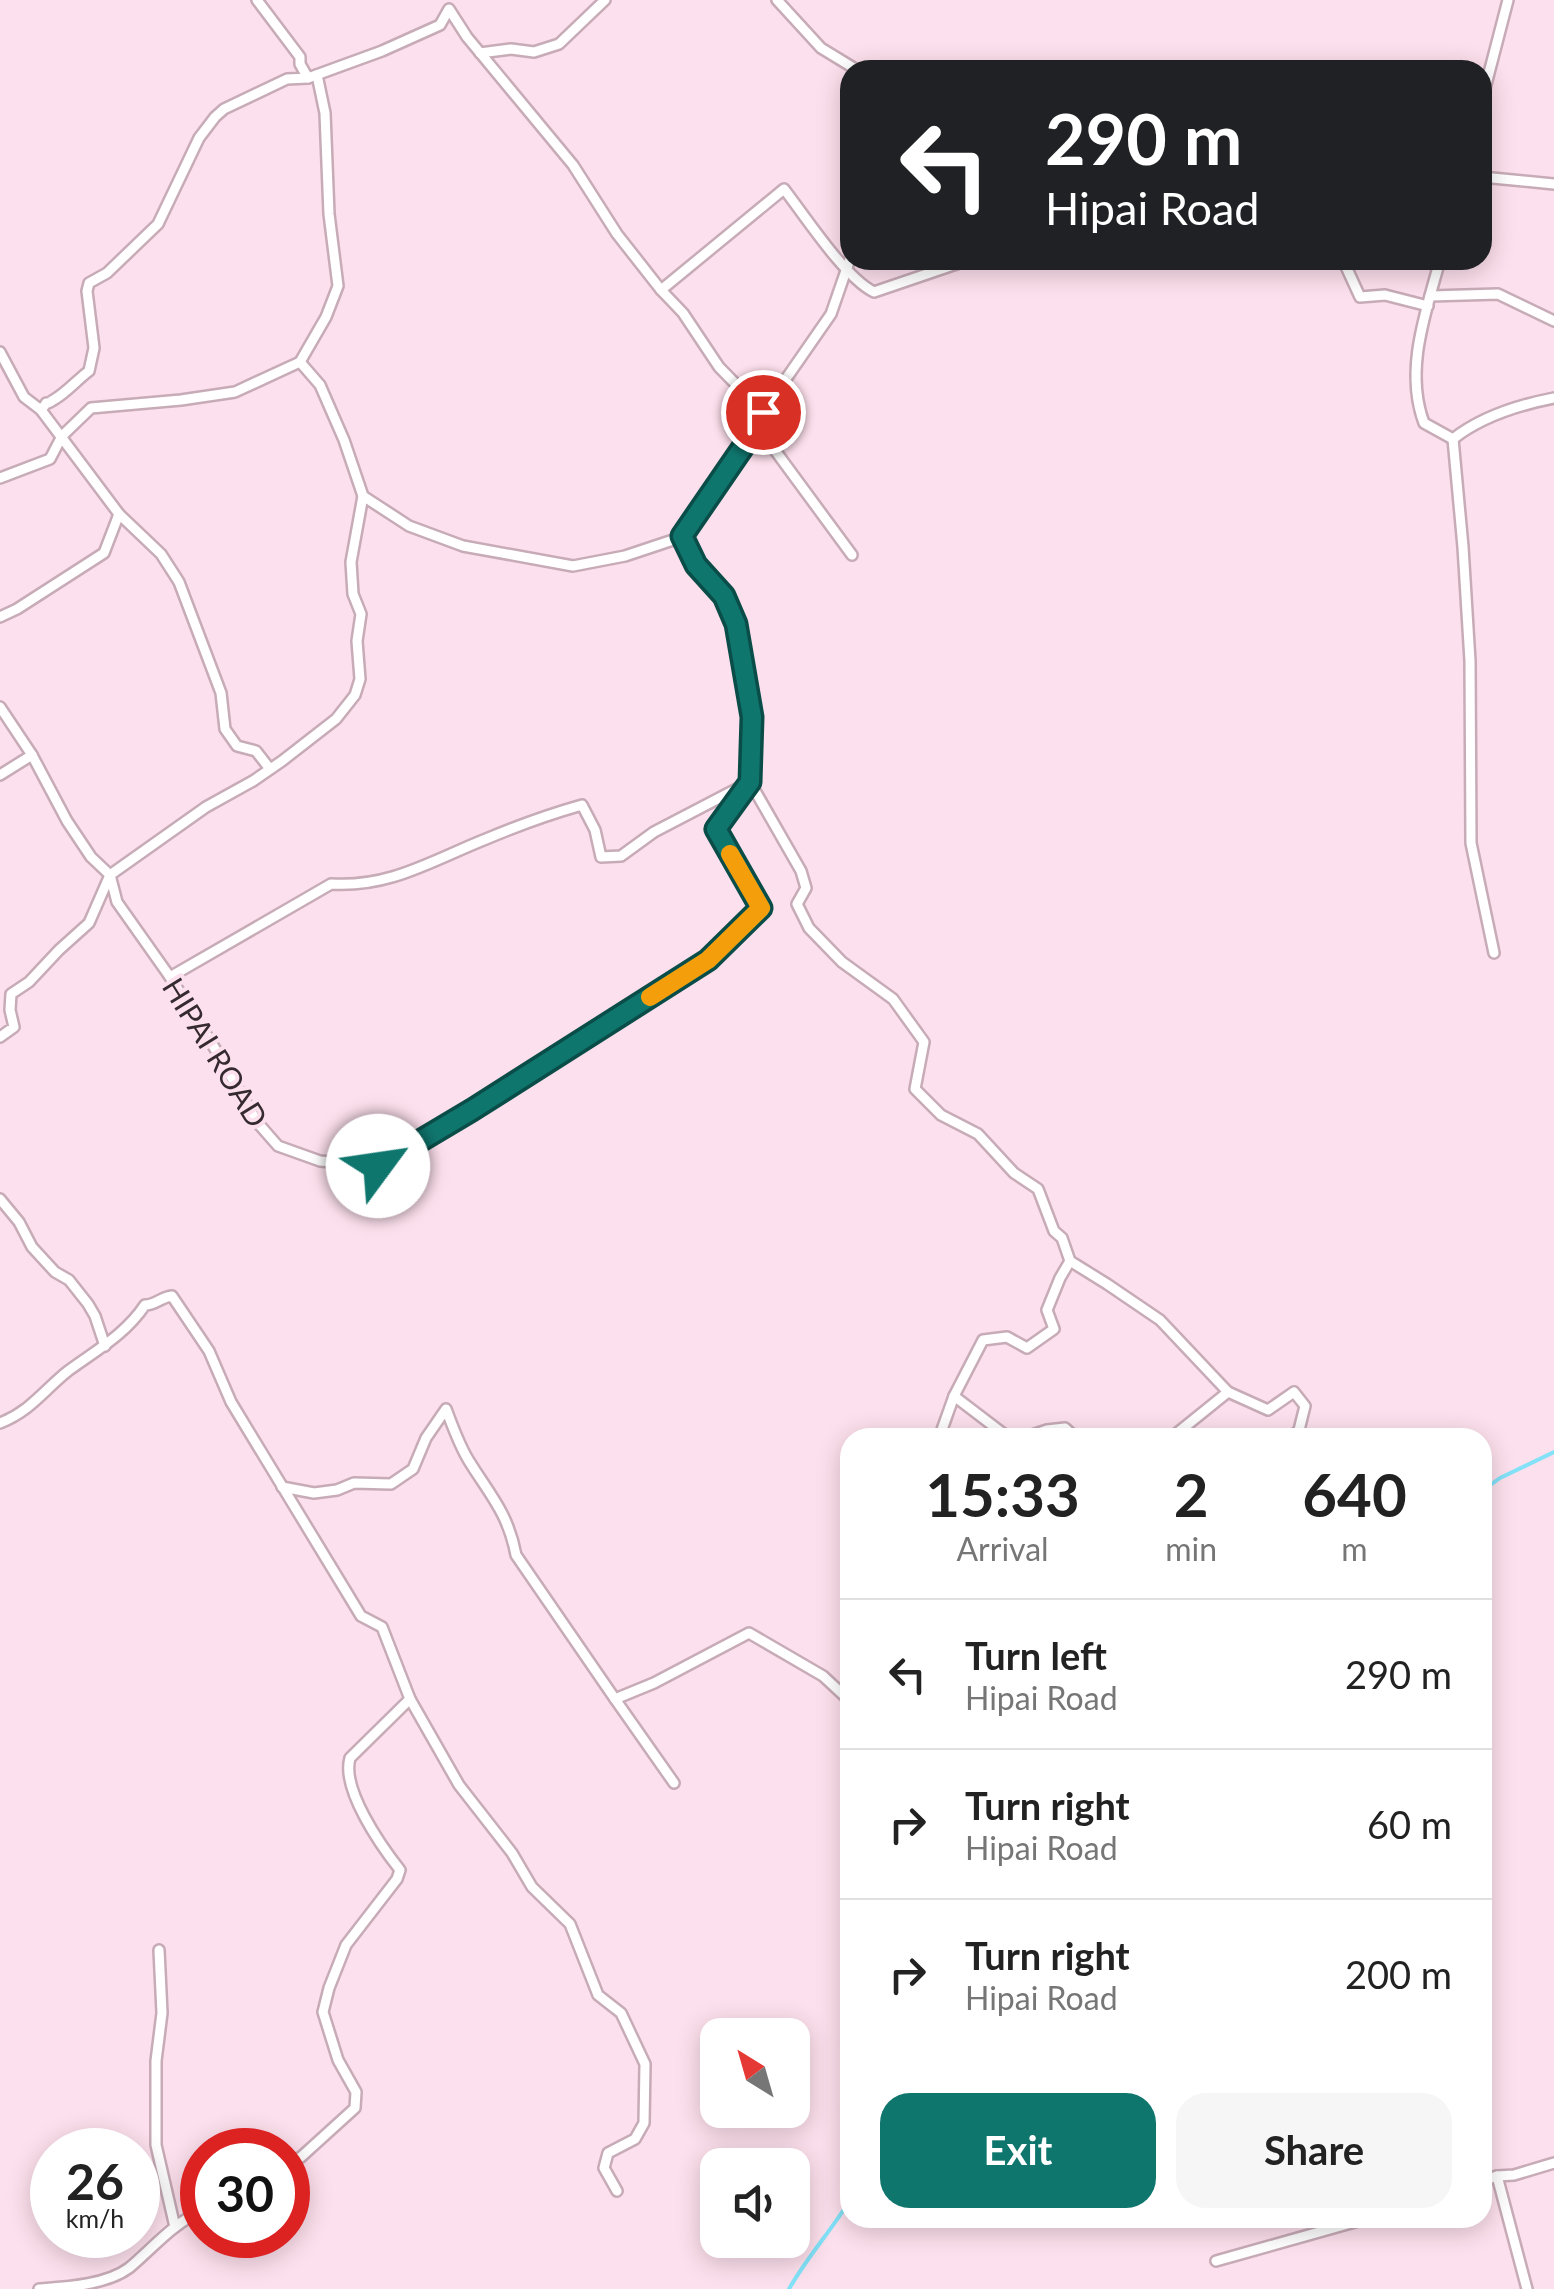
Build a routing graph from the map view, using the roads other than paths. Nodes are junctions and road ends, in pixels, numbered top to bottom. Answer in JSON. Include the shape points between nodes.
{"nodes":[{"id":1,"x":257,"y":0,"type":"edge"},
{"id":2,"x":606,"y":0,"type":"edge"},
{"id":3,"x":777,"y":0,"type":"edge"},
{"id":4,"x":1508,"y":0,"type":"edge"},
{"id":5,"x":446,"y":4,"type":"edge"},
{"id":6,"x":480,"y":52,"type":"junction"},
{"id":7,"x":841,"y":60,"type":"edge"},
{"id":8,"x":1492,"y":62,"type":"edge"},
{"id":9,"x":312,"y":77,"type":"junction"},
{"id":10,"x":1492,"y":177,"type":"edge"},
{"id":11,"x":1554,"y":184,"type":"edge"},
{"id":12,"x":840,"y":255,"type":"edge"},
{"id":13,"x":846,"y":270,"type":"edge"},
{"id":14,"x":852,"y":270,"type":"edge"},
{"id":15,"x":939,"y":270,"type":"edge"},
{"id":16,"x":1348,"y":270,"type":"edge"},
{"id":17,"x":1437,"y":270,"type":"edge"},
{"id":18,"x":661,"y":290,"type":"junction"},
{"id":19,"x":1429,"y":301,"type":"junction"},
{"id":20,"x":1554,"y":321,"type":"edge"},
{"id":21,"x":0,"y":352,"type":"edge"},
{"id":22,"x":300,"y":362,"type":"junction"},
{"id":23,"x":1554,"y":398,"type":"edge"},
{"id":24,"x":41,"y":410,"type":"junction"},
{"id":25,"x":763,"y":412,"type":"junction"},
{"id":26,"x":62,"y":436,"type":"junction"},
{"id":27,"x":1453,"y":438,"type":"junction"},
{"id":28,"x":0,"y":478,"type":"edge"},
{"id":29,"x":363,"y":496,"type":"junction"},
{"id":30,"x":120,"y":514,"type":"junction"},
{"id":31,"x":682,"y":536,"type":"junction"},
{"id":32,"x":852,"y":556,"type":"dead end"},
{"id":33,"x":0,"y":617,"type":"edge"},
{"id":34,"x":0,"y":707,"type":"edge"},
{"id":35,"x":32,"y":755,"type":"junction"},
{"id":36,"x":270,"y":769,"type":"junction"},
{"id":37,"x":0,"y":775,"type":"edge"},
{"id":38,"x":750,"y":782,"type":"junction"},
{"id":39,"x":110,"y":875,"type":"junction"},
{"id":40,"x":1494,"y":953,"type":"dead end"},
{"id":41,"x":170,"y":977,"type":"junction"},
{"id":42,"x":0,"y":1010,"type":"edge"},
{"id":43,"x":12,"y":1020,"type":"junction"},
{"id":44,"x":0,"y":1038,"type":"edge"},
{"id":45,"x":0,"y":1199,"type":"edge"},
{"id":46,"x":1070,"y":1261,"type":"junction"},
{"id":47,"x":105,"y":1346,"type":"junction"},
{"id":48,"x":1228,"y":1392,"type":"junction"},
{"id":49,"x":954,"y":1396,"type":"junction"},
{"id":50,"x":0,"y":1423,"type":"edge"},
{"id":51,"x":943,"y":1428,"type":"edge"},
{"id":52,"x":995,"y":1428,"type":"edge"},
{"id":53,"x":1183,"y":1428,"type":"edge"},
{"id":54,"x":1300,"y":1428,"type":"edge"},
{"id":55,"x":282,"y":1487,"type":"junction"},
{"id":56,"x":840,"y":1692,"type":"edge"},
{"id":57,"x":410,"y":1699,"type":"junction"},
{"id":58,"x":616,"y":1699,"type":"junction"},
{"id":59,"x":674,"y":1783,"type":"dead end"},
{"id":60,"x":159,"y":1950,"type":"dead end"},
{"id":61,"x":310,"y":2149,"type":"edge"},
{"id":62,"x":1554,"y":2163,"type":"edge"},
{"id":63,"x":1496,"y":2176,"type":"junction"},
{"id":64,"x":1492,"y":2177,"type":"edge"},
{"id":65,"x":617,"y":2191,"type":"dead end"},
{"id":66,"x":180,"y":2224,"type":"edge"},
{"id":67,"x":175,"y":2227,"type":"junction"},
{"id":68,"x":1333,"y":2228,"type":"edge"},
{"id":69,"x":1216,"y":2260,"type":"dead end"},
{"id":70,"x":39,"y":2289,"type":"edge"},
{"id":71,"x":1527,"y":2289,"type":"edge"}],
"edges":[{"from":1,"to":9,"type":"street"},
{"from":2,"to":6,"type":"street","via":[[559,44],[534,52]]},
{"from":3,"to":7,"type":"street"},
{"from":4,"to":8,"type":"street"},
{"from":5,"to":6,"type":"street"},
{"from":5,"to":9,"type":"street","via":[[440,25]]},
{"from":6,"to":18,"type":"street"},
{"from":9,"to":22,"type":"street","via":[[325,113],[338,286]]},
{"from":9,"to":24,"type":"street","via":[[288,79],[224,110],[206,127],[158,224],[89,282],[90,371]]},
{"from":10,"to":11,"type":"street"},
{"from":12,"to":18,"type":"street","via":[[784,189]]},
{"from":13,"to":25,"type":"street","via":[[831,314]]},
{"from":14,"to":15,"type":"street","via":[[874,292]]},
{"from":16,"to":19,"type":"street","via":[[1360,296]]},
{"from":17,"to":19,"type":"street"},
{"from":18,"to":25,"type":"street"},
{"from":19,"to":20,"type":"street","via":[[1498,294]]},
{"from":19,"to":27,"type":"street","via":[[1416,354],[1418,406],[1424,423]]},
{"from":21,"to":24,"type":"street","via":[[24,397]]},
{"from":22,"to":26,"type":"street","via":[[235,392],[92,408]]},
{"from":22,"to":29,"type":"street","via":[[320,385]]},
{"from":23,"to":27,"type":"street","via":[[1472,424]]},
{"from":24,"to":26,"type":"street"},
{"from":25,"to":31,"type":"street"},
{"from":25,"to":32,"type":"street","via":[[763,434]]},
{"from":26,"to":28,"type":"street","via":[[50,459]]},
{"from":26,"to":30,"type":"street"},
{"from":27,"to":40,"type":"street","via":[[1470,661],[1471,843]]},
{"from":29,"to":31,"type":"street","via":[[409,526],[463,546],[573,566]]},
{"from":29,"to":36,"type":"street","via":[[351,562],[362,614],[355,694],[336,719]]},
{"from":30,"to":33,"type":"street","via":[[104,553]]},
{"from":30,"to":36,"type":"street","via":[[179,582],[221,693],[225,729]]},
{"from":31,"to":38,"type":"street","via":[[736,624],[752,717]]},
{"from":34,"to":35,"type":"street","name":"HIPAI ROAD"},
{"from":35,"to":37,"type":"street"},
{"from":35,"to":39,"type":"street","name":"HIPAI ROAD","via":[[67,821]]},
{"from":36,"to":39,"type":"street"},
{"from":38,"to":41,"type":"street","via":[[622,856],[600,857],[596,830],[582,805],[401,876],[331,884]]},
{"from":38,"to":41,"type":"street","name":"HIPAI ROAD","via":[[716,829],[761,908],[708,960],[378,1166],[320,1161],[278,1146]]},
{"from":38,"to":46,"type":"street","via":[[801,872],[806,888],[797,904],[810,928],[842,962],[894,999],[924,1042],[915,1089],[1038,1189]]},
{"from":39,"to":41,"type":"street","name":"HIPAI ROAD","via":[[117,902]]},
{"from":39,"to":43,"type":"street","via":[[89,923],[11,994]]},
{"from":42,"to":43,"type":"street"},
{"from":43,"to":44,"type":"street","via":[[14,1027]]},
{"from":45,"to":47,"type":"street","via":[[32,1247],[88,1304]]},
{"from":46,"to":48,"type":"street","via":[[1160,1320]]},
{"from":46,"to":49,"type":"street","via":[[1047,1310],[1054,1329],[1027,1348],[1007,1336],[984,1340]]},
{"from":47,"to":50,"type":"street"},
{"from":47,"to":55,"type":"street","via":[[145,1306],[172,1296]]},
{"from":48,"to":53,"type":"street"},
{"from":48,"to":54,"type":"street","via":[[1268,1410],[1294,1392],[1305,1406]]},
{"from":49,"to":51,"type":"street"},
{"from":49,"to":52,"type":"street"},
{"from":55,"to":57,"type":"street","via":[[362,1616],[382,1627]]},
{"from":55,"to":58,"type":"street","via":[[314,1492],[391,1484],[413,1468],[446,1409],[470,1463],[495,1497],[516,1555]]},
{"from":56,"to":58,"type":"street","via":[[750,1633]]},
{"from":57,"to":61,"type":"street","via":[[350,1758],[347,1770],[366,1818],[400,1870],[346,1945],[330,1988],[323,2012],[356,2092],[354,2108]]},
{"from":57,"to":65,"type":"street","via":[[459,1785],[532,1887],[570,1924],[598,1994],[620,2013],[645,2064],[644,2123],[636,2138],[608,2153],[604,2168]]},
{"from":58,"to":59,"type":"street"},
{"from":60,"to":67,"type":"street","via":[[156,2145]]},
{"from":62,"to":63,"type":"street"},
{"from":63,"to":64,"type":"street"},
{"from":63,"to":71,"type":"street"},
{"from":66,"to":67,"type":"street"},
{"from":67,"to":70,"type":"street","via":[[126,2271],[82,2286]]},
{"from":68,"to":69,"type":"street"}]}
